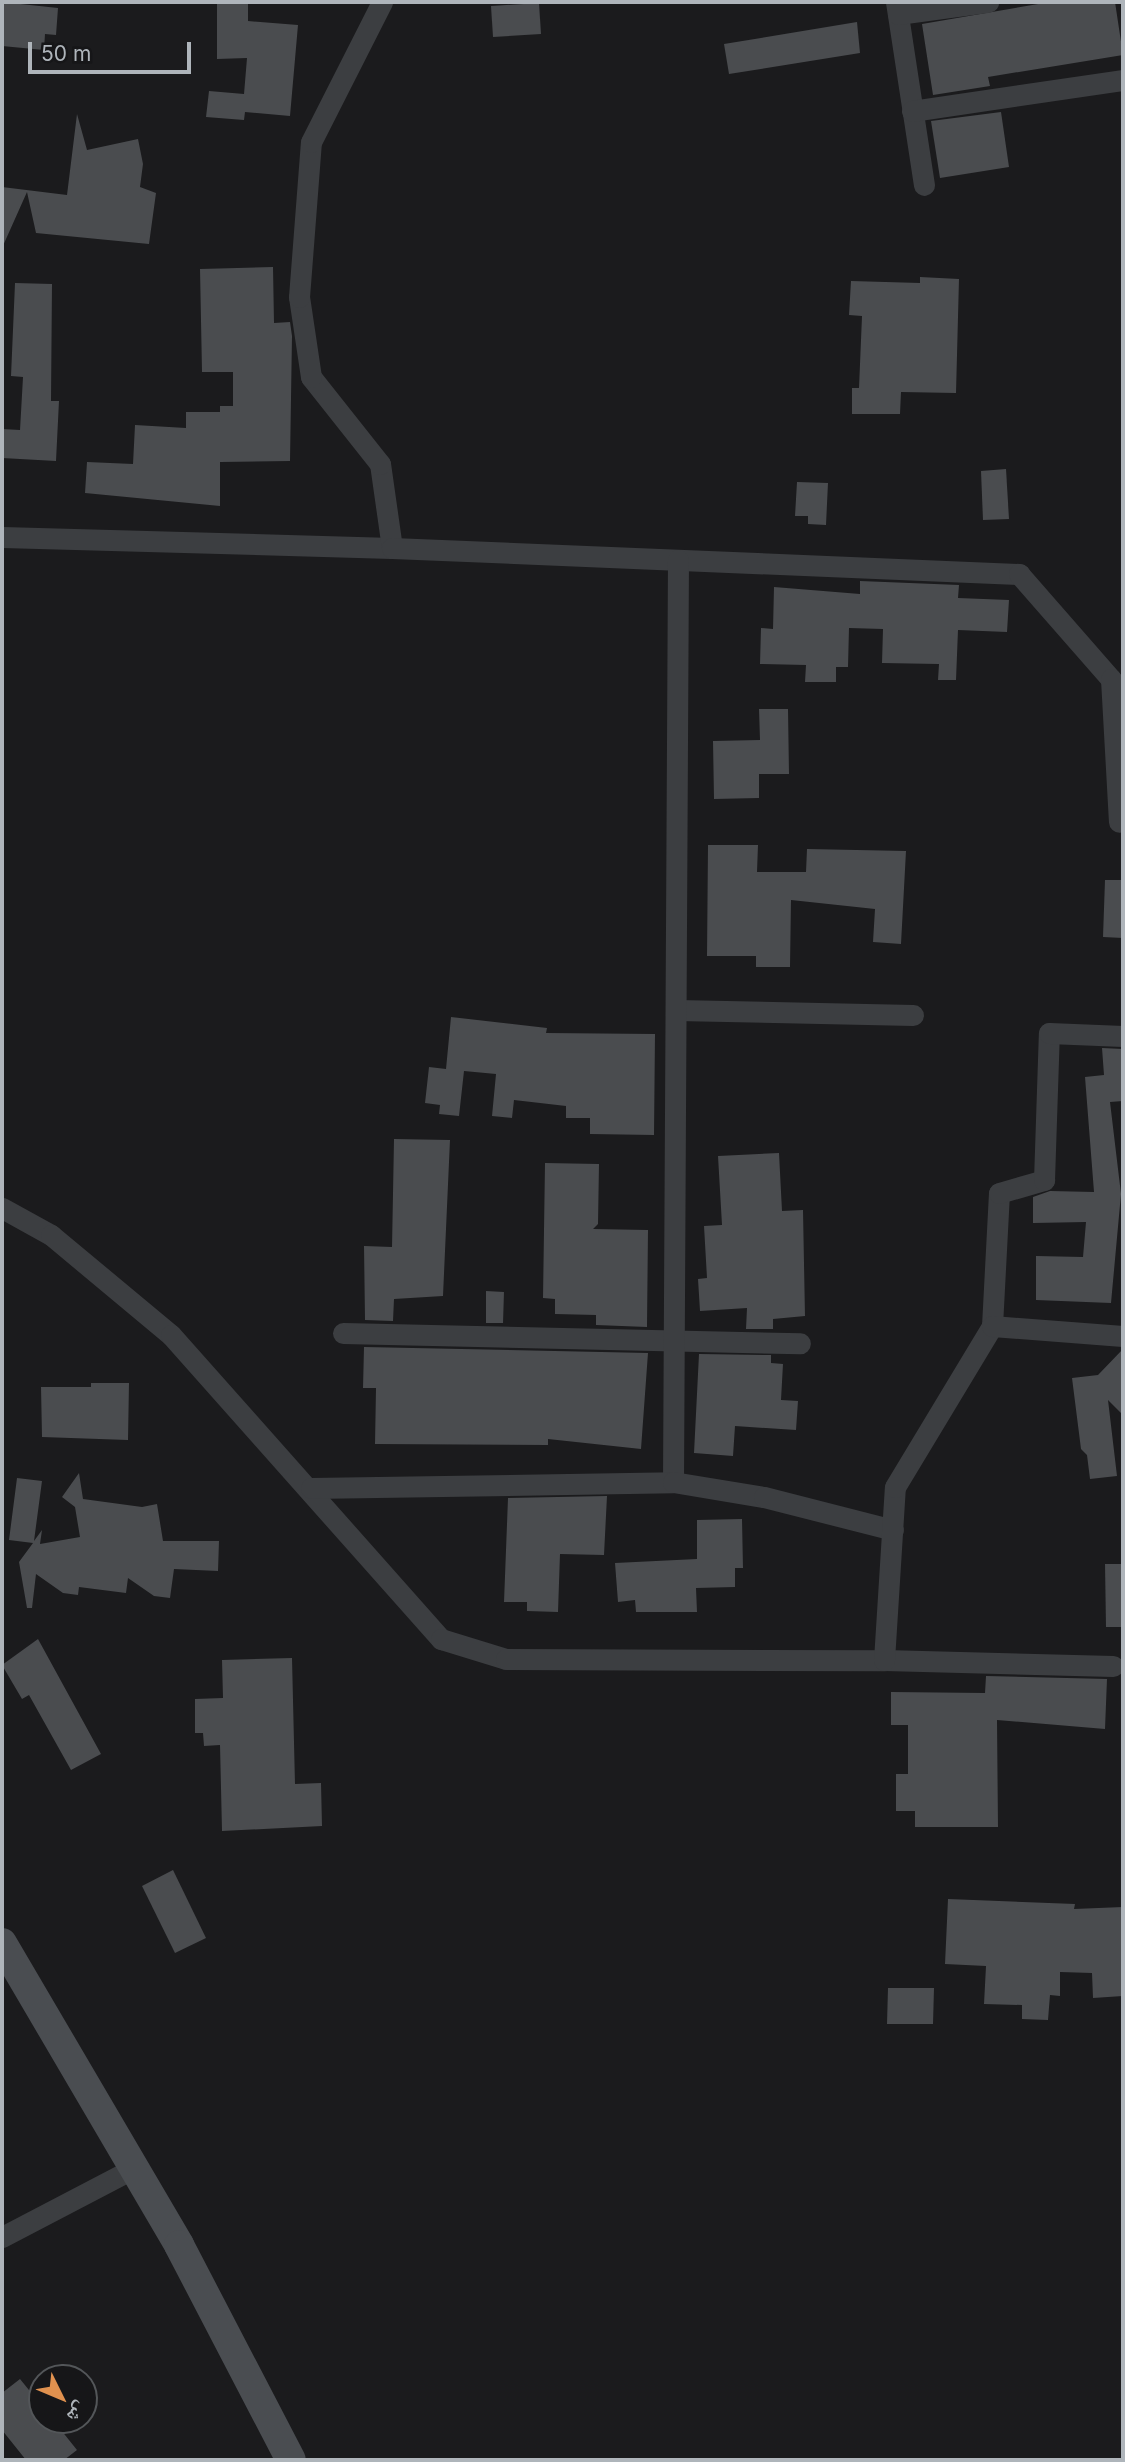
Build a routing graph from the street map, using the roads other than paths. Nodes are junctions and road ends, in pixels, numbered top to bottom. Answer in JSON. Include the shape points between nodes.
{"nodes":[{"id":1,"x":382,"y":2,"type":"edge"},
{"id":2,"x":988,"y":2,"type":"edge"},
{"id":3,"x":897,"y":8,"type":"edge"},
{"id":4,"x":1122,"y":80,"type":"edge"},
{"id":5,"x":912,"y":111,"type":"junction"},
{"id":6,"x":924,"y":185,"type":"dead end"},
{"id":7,"x":2,"y":537,"type":"edge"},
{"id":8,"x":392,"y":548,"type":"junction"},
{"id":9,"x":678,"y":560,"type":"junction"},
{"id":10,"x":1119,"y":822,"type":"dead end"},
{"id":11,"x":676,"y":1010,"type":"junction"},
{"id":12,"x":913,"y":1015,"type":"dead end"},
{"id":13,"x":1123,"y":1036,"type":"edge"},
{"id":14,"x":2,"y":1208,"type":"edge"},
{"id":15,"x":992,"y":1326,"type":"junction"},
{"id":16,"x":343,"y":1333,"type":"dead end"},
{"id":17,"x":1123,"y":1336,"type":"edge"},
{"id":18,"x":674,"y":1343,"type":"junction"},
{"id":19,"x":800,"y":1343,"type":"dead end"},
{"id":20,"x":673,"y":1482,"type":"junction"},
{"id":21,"x":311,"y":1488,"type":"junction"},
{"id":22,"x":893,"y":1530,"type":"junction"},
{"id":23,"x":884,"y":1660,"type":"junction"},
{"id":24,"x":1113,"y":1666,"type":"dead end"},
{"id":25,"x":2,"y":1943,"type":"edge"},
{"id":26,"x":134,"y":2168,"type":"junction"},
{"id":27,"x":2,"y":2237,"type":"edge"},
{"id":28,"x":291,"y":2460,"type":"edge"}],
"edges":[{"from":1,"to":8,"type":"street","via":[[311,142],[299,297],[311,377],[380,464]]},
{"from":2,"to":3,"type":"street"},
{"from":3,"to":5,"type":"street"},
{"from":4,"to":5,"type":"street"},
{"from":5,"to":6,"type":"street"},
{"from":7,"to":8,"type":"street"},
{"from":8,"to":9,"type":"street"},
{"from":9,"to":10,"type":"street","via":[[1020,574],[1111,679]]},
{"from":9,"to":11,"type":"street"},
{"from":11,"to":12,"type":"street"},
{"from":11,"to":18,"type":"street"},
{"from":13,"to":15,"type":"street","via":[[1049,1033],[1044,1180],[999,1193]]},
{"from":14,"to":21,"type":"street","via":[[51,1235],[171,1335]]},
{"from":15,"to":17,"type":"street"},
{"from":15,"to":22,"type":"street","via":[[895,1487]]},
{"from":16,"to":18,"type":"street"},
{"from":18,"to":19,"type":"street"},
{"from":18,"to":20,"type":"street"},
{"from":20,"to":21,"type":"street"},
{"from":20,"to":22,"type":"street","via":[[764,1497]]},
{"from":21,"to":23,"type":"street","via":[[441,1639],[506,1659]]},
{"from":22,"to":23,"type":"street"},
{"from":23,"to":24,"type":"street"},
{"from":25,"to":26,"type":"main road"},
{"from":26,"to":27,"type":"street"},
{"from":26,"to":28,"type":"main road"}]}
